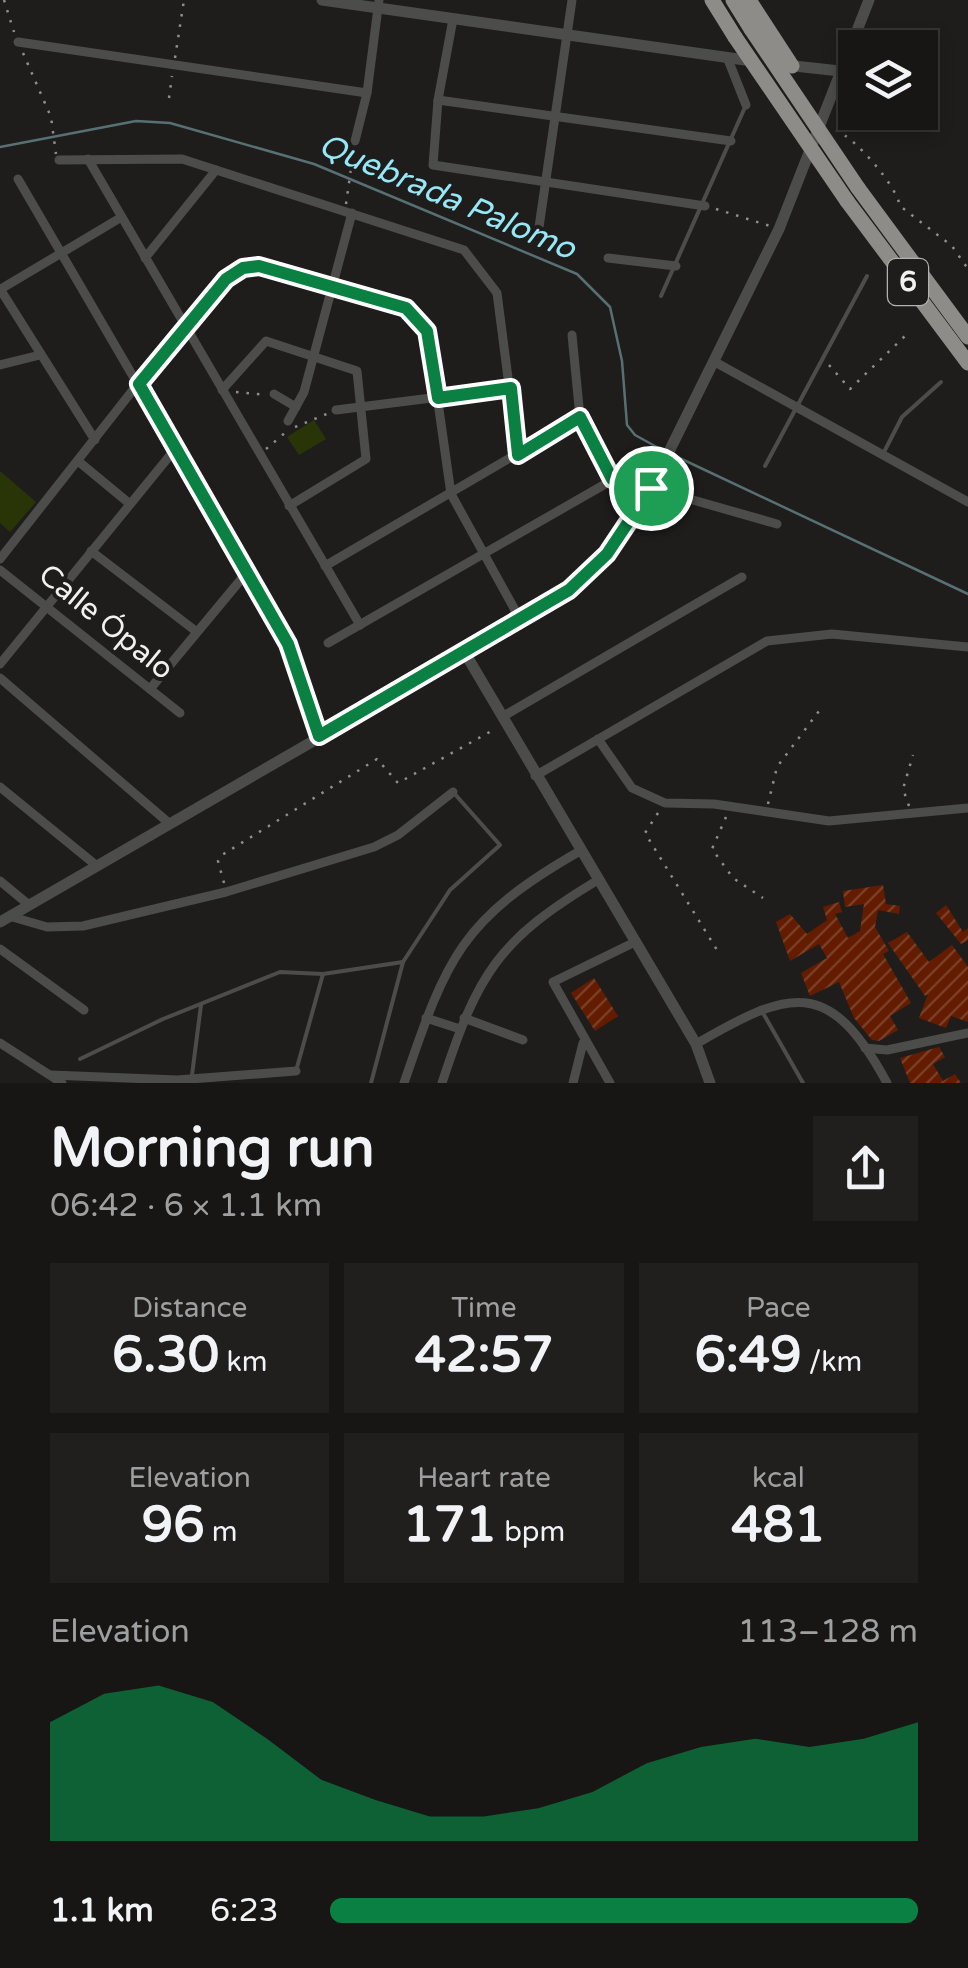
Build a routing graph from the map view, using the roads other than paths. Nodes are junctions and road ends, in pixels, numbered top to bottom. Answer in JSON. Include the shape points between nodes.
{"nodes":[{"id":1,"x":322,"y":0,"type":"edge"},
{"id":2,"x":572,"y":0,"type":"edge"},
{"id":3,"x":712,"y":0,"type":"edge"},
{"id":4,"x":734,"y":0,"type":"edge"},
{"id":5,"x":749,"y":0,"type":"edge"},
{"id":6,"x":868,"y":0,"type":"edge"},
{"id":7,"x":378,"y":4,"type":"edge"},
{"id":8,"x":453,"y":18,"type":"junction"},
{"id":9,"x":856,"y":30,"type":"edge"},
{"id":10,"x":568,"y":34,"type":"junction"},
{"id":11,"x":18,"y":42,"type":"road end"},
{"id":12,"x":727,"y":57,"type":"junction"},
{"id":13,"x":792,"y":66,"type":"junction"},
{"id":14,"x":838,"y":71,"type":"edge"},
{"id":15,"x":838,"y":76,"type":"edge"},
{"id":16,"x":367,"y":92,"type":"junction"},
{"id":17,"x":438,"y":100,"type":"junction"},
{"id":18,"x":746,"y":106,"type":"joint"},
{"id":19,"x":554,"y":118,"type":"junction"},
{"id":20,"x":731,"y":141,"type":"junction"},
{"id":21,"x":354,"y":142,"type":"road end"},
{"id":22,"x":88,"y":159,"type":"junction"},
{"id":23,"x":59,"y":160,"type":"dead end"},
{"id":24,"x":216,"y":170,"type":"junction"},
{"id":25,"x":18,"y":180,"type":"dead end"},
{"id":26,"x":546,"y":184,"type":"junction"},
{"id":27,"x":852,"y":195,"type":"junction"},
{"id":28,"x":704,"y":206,"type":"junction"},
{"id":29,"x":348,"y":212,"type":"junction"},
{"id":30,"x":120,"y":218,"type":"junction"},
{"id":31,"x":537,"y":241,"type":"dead end"},
{"id":32,"x":62,"y":254,"type":"junction"},
{"id":33,"x":145,"y":258,"type":"junction"},
{"id":34,"x":608,"y":258,"type":"dead end"},
{"id":35,"x":676,"y":266,"type":"junction"},
{"id":36,"x":868,"y":276,"type":"dead end"},
{"id":37,"x":333,"y":285,"type":"junction"},
{"id":38,"x":0,"y":288,"type":"edge"},
{"id":39,"x":661,"y":296,"type":"dead end"},
{"id":40,"x":184,"y":326,"type":"junction"},
{"id":41,"x":572,"y":336,"type":"dead end"},
{"id":42,"x":968,"y":337,"type":"edge"},
{"id":43,"x":314,"y":354,"type":"junction"},
{"id":44,"x":40,"y":355,"type":"junction"},
{"id":45,"x":715,"y":362,"type":"junction"},
{"id":46,"x":968,"y":363,"type":"edge"},
{"id":47,"x":0,"y":365,"type":"edge"},
{"id":48,"x":941,"y":382,"type":"dead end"},
{"id":49,"x":139,"y":384,"type":"junction"},
{"id":50,"x":511,"y":388,"type":"junction"},
{"id":51,"x":223,"y":392,"type":"junction"},
{"id":52,"x":274,"y":394,"type":"road end"},
{"id":53,"x":438,"y":398,"type":"junction"},
{"id":54,"x":796,"y":405,"type":"junction"},
{"id":55,"x":296,"y":407,"type":"junction"},
{"id":56,"x":363,"y":407,"type":"junction"},
{"id":57,"x":336,"y":410,"type":"road end"},
{"id":58,"x":580,"y":417,"type":"junction"},
{"id":59,"x":291,"y":424,"type":"road end"},
{"id":60,"x":95,"y":440,"type":"junction"},
{"id":61,"x":176,"y":448,"type":"junction"},
{"id":62,"x":883,"y":454,"type":"junction"},
{"id":63,"x":518,"y":455,"type":"junction"},
{"id":64,"x":78,"y":461,"type":"junction"},
{"id":65,"x":765,"y":466,"type":"dead end"},
{"id":66,"x":612,"y":479,"type":"junction"},
{"id":67,"x":651,"y":488,"type":"junction"},
{"id":68,"x":451,"y":494,"type":"junction"},
{"id":69,"x":968,"y":502,"type":"edge"},
{"id":70,"x":130,"y":504,"type":"junction"},
{"id":71,"x":288,"y":506,"type":"junction"},
{"id":72,"x":777,"y":524,"type":"dead end"},
{"id":73,"x":91,"y":551,"type":"junction"},
{"id":74,"x":482,"y":555,"type":"junction"},
{"id":75,"x":0,"y":559,"type":"edge"},
{"id":76,"x":326,"y":566,"type":"junction"},
{"id":77,"x":0,"y":570,"type":"edge"},
{"id":78,"x":248,"y":571,"type":"junction"},
{"id":79,"x":742,"y":577,"type":"dead end"},
{"id":80,"x":46,"y":606,"type":"junction"},
{"id":81,"x":521,"y":621,"type":"junction"},
{"id":82,"x":360,"y":625,"type":"junction"},
{"id":83,"x":197,"y":632,"type":"junction"},
{"id":84,"x":328,"y":644,"type":"dead end"},
{"id":85,"x":968,"y":648,"type":"edge"},
{"id":86,"x":465,"y":653,"type":"junction"},
{"id":87,"x":0,"y":664,"type":"edge"},
{"id":88,"x":0,"y":678,"type":"edge"},
{"id":89,"x":150,"y":689,"type":"junction"},
{"id":90,"x":180,"y":714,"type":"dead end"},
{"id":91,"x":503,"y":720,"type":"junction"},
{"id":92,"x":319,"y":736,"type":"junction"},
{"id":93,"x":598,"y":739,"type":"junction"},
{"id":94,"x":536,"y":776,"type":"junction"},
{"id":95,"x":0,"y":787,"type":"edge"},
{"id":96,"x":453,"y":792,"type":"joint"},
{"id":97,"x":968,"y":808,"type":"edge"},
{"id":98,"x":170,"y":824,"type":"junction"},
{"id":99,"x":580,"y":851,"type":"junction"},
{"id":100,"x":97,"y":866,"type":"junction"},
{"id":101,"x":598,"y":880,"type":"junction"},
{"id":102,"x":0,"y":881,"type":"edge"},
{"id":103,"x":29,"y":905,"type":"junction"},
{"id":104,"x":4,"y":919,"type":"edge"},
{"id":105,"x":635,"y":942,"type":"junction"},
{"id":106,"x":0,"y":948,"type":"edge"},
{"id":107,"x":404,"y":962,"type":"junction"},
{"id":108,"x":322,"y":974,"type":"junction"},
{"id":109,"x":201,"y":1005,"type":"junction"},
{"id":110,"x":760,"y":1007,"type":"junction"},
{"id":111,"x":84,"y":1010,"type":"dead end"},
{"id":112,"x":426,"y":1018,"type":"junction"},
{"id":113,"x":462,"y":1024,"type":"junction"},
{"id":114,"x":968,"y":1034,"type":"edge"},
{"id":115,"x":523,"y":1040,"type":"dead end"},
{"id":116,"x":583,"y":1040,"type":"junction"},
{"id":117,"x":0,"y":1044,"type":"edge"},
{"id":118,"x":696,"y":1044,"type":"junction"},
{"id":119,"x":865,"y":1048,"type":"junction"},
{"id":120,"x":80,"y":1059,"type":"dead end"},
{"id":121,"x":296,"y":1070,"type":"joint"},
{"id":122,"x":51,"y":1075,"type":"junction"},
{"id":123,"x":192,"y":1079,"type":"junction"},
{"id":124,"x":706,"y":1081,"type":"edge"},
{"id":125,"x":62,"y":1083,"type":"edge"},
{"id":126,"x":371,"y":1083,"type":"edge"},
{"id":127,"x":404,"y":1083,"type":"edge"},
{"id":128,"x":442,"y":1083,"type":"edge"},
{"id":129,"x":572,"y":1083,"type":"edge"},
{"id":130,"x":610,"y":1083,"type":"edge"},
{"id":131,"x":802,"y":1083,"type":"edge"},
{"id":132,"x":886,"y":1083,"type":"edge"}],
"edges":[{"from":1,"to":7,"type":"street"},
{"from":2,"to":10,"type":"street"},
{"from":3,"to":27,"type":"highway","number":"6","bridge":true},
{"from":4,"to":27,"type":"highway","number":"6","bridge":true},
{"from":5,"to":13,"type":"highway"},
{"from":6,"to":9,"type":"street"},
{"from":7,"to":8,"type":"street"},
{"from":7,"to":16,"type":"street"},
{"from":8,"to":10,"type":"street"},
{"from":8,"to":17,"type":"street"},
{"from":10,"to":12,"type":"street"},
{"from":10,"to":19,"type":"street"},
{"from":11,"to":16,"type":"street"},
{"from":12,"to":13,"type":"street"},
{"from":12,"to":18,"type":"street"},
{"from":13,"to":14,"type":"street"},
{"from":15,"to":45,"type":"street","via":[[779,229]]},
{"from":16,"to":21,"type":"street"},
{"from":17,"to":19,"type":"street"},
{"from":17,"to":26,"type":"street","via":[[433,165]]},
{"from":18,"to":20,"type":"lane"},
{"from":19,"to":20,"type":"street"},
{"from":19,"to":26,"type":"street"},
{"from":20,"to":28,"type":"lane"},
{"from":22,"to":23,"type":"street"},
{"from":22,"to":24,"type":"street","via":[[162,157]]},
{"from":22,"to":30,"type":"street"},
{"from":24,"to":29,"type":"street"},
{"from":24,"to":33,"type":"street"},
{"from":25,"to":32,"type":"street"},
{"from":26,"to":28,"type":"street"},
{"from":26,"to":31,"type":"street"},
{"from":27,"to":42,"type":"highway","number":"6"},
{"from":27,"to":46,"type":"highway","number":"6"},
{"from":28,"to":35,"type":"lane"},
{"from":29,"to":37,"type":"street"},
{"from":29,"to":50,"type":"street","via":[[470,256],[497,292]]},
{"from":30,"to":32,"type":"street"},
{"from":30,"to":33,"type":"street"},
{"from":32,"to":38,"type":"street"},
{"from":32,"to":49,"type":"street"},
{"from":33,"to":40,"type":"street"},
{"from":34,"to":35,"type":"street"},
{"from":35,"to":39,"type":"lane"},
{"from":36,"to":54,"type":"lane"},
{"from":37,"to":40,"type":"street","via":[[243,268]]},
{"from":37,"to":43,"type":"street"},
{"from":37,"to":53,"type":"street","via":[[387,300],[418,318],[427,331]]},
{"from":38,"to":44,"type":"street"},
{"from":40,"to":49,"type":"street"},
{"from":40,"to":51,"type":"street"},
{"from":41,"to":58,"type":"street"},
{"from":43,"to":51,"type":"street","via":[[266,341]]},
{"from":43,"to":55,"type":"street"},
{"from":43,"to":56,"type":"street","via":[[356,368]]},
{"from":44,"to":47,"type":"street"},
{"from":44,"to":60,"type":"street"},
{"from":45,"to":54,"type":"street"},
{"from":45,"to":67,"type":"street"},
{"from":48,"to":62,"type":"lane","via":[[902,417]]},
{"from":49,"to":60,"type":"street"},
{"from":49,"to":61,"type":"street"},
{"from":50,"to":53,"type":"street"},
{"from":50,"to":63,"type":"street"},
{"from":51,"to":71,"type":"street"},
{"from":52,"to":55,"type":"street"},
{"from":53,"to":56,"type":"street"},
{"from":53,"to":68,"type":"street"},
{"from":54,"to":62,"type":"street"},
{"from":54,"to":65,"type":"lane"},
{"from":55,"to":59,"type":"street"},
{"from":56,"to":57,"type":"street"},
{"from":56,"to":71,"type":"street","via":[[366,458]]},
{"from":58,"to":63,"type":"street"},
{"from":58,"to":66,"type":"street"},
{"from":60,"to":64,"type":"street"},
{"from":61,"to":70,"type":"street"},
{"from":61,"to":78,"type":"street"},
{"from":62,"to":69,"type":"street"},
{"from":63,"to":68,"type":"street"},
{"from":64,"to":70,"type":"street"},
{"from":64,"to":75,"type":"street"},
{"from":66,"to":67,"type":"street","via":[[628,471]]},
{"from":66,"to":74,"type":"street"},
{"from":67,"to":72,"type":"street"},
{"from":67,"to":81,"type":"street","via":[[598,564]]},
{"from":68,"to":74,"type":"street"},
{"from":68,"to":76,"type":"street"},
{"from":70,"to":73,"type":"street"},
{"from":71,"to":76,"type":"street"},
{"from":73,"to":80,"type":"street"},
{"from":73,"to":83,"type":"street"},
{"from":74,"to":81,"type":"street"},
{"from":74,"to":82,"type":"street"},
{"from":76,"to":82,"type":"street"},
{"from":77,"to":80,"type":"street","name":"Calle Ópalo"},
{"from":78,"to":83,"type":"street"},
{"from":78,"to":92,"type":"street","via":[[288,644]]},
{"from":79,"to":91,"type":"street"},
{"from":80,"to":87,"type":"street"},
{"from":80,"to":89,"type":"street","name":"Calle Ópalo"},
{"from":81,"to":86,"type":"street"},
{"from":82,"to":84,"type":"street"},
{"from":83,"to":89,"type":"street"},
{"from":85,"to":93,"type":"street","via":[[832,634],[767,641]]},
{"from":86,"to":91,"type":"street"},
{"from":86,"to":92,"type":"street"},
{"from":88,"to":98,"type":"street"},
{"from":89,"to":90,"type":"street","name":"Calle Ópalo"},
{"from":91,"to":94,"type":"street"},
{"from":92,"to":98,"type":"street"},
{"from":93,"to":94,"type":"street"},
{"from":93,"to":97,"type":"street","via":[[632,788],[665,803],[829,821]]},
{"from":94,"to":99,"type":"street"},
{"from":95,"to":100,"type":"street"},
{"from":96,"to":104,"type":"street","via":[[374,847],[226,892],[83,926]]},
{"from":96,"to":107,"type":"lane","via":[[500,845],[450,890]]},
{"from":98,"to":100,"type":"street"},
{"from":99,"to":101,"type":"street"},
{"from":99,"to":112,"type":"street","via":[[479,921]]},
{"from":100,"to":103,"type":"street"},
{"from":101,"to":105,"type":"street"},
{"from":101,"to":113,"type":"street","via":[[514,938],[495,959]]},
{"from":102,"to":103,"type":"street"},
{"from":103,"to":104,"type":"street"},
{"from":105,"to":116,"type":"street","via":[[553,982]]},
{"from":105,"to":118,"type":"street"},
{"from":106,"to":111,"type":"street"},
{"from":107,"to":108,"type":"lane"},
{"from":107,"to":126,"type":"lane"},
{"from":108,"to":109,"type":"lane","via":[[280,972]]},
{"from":108,"to":121,"type":"lane"},
{"from":109,"to":120,"type":"lane"},
{"from":109,"to":123,"type":"lane"},
{"from":110,"to":118,"type":"street"},
{"from":110,"to":119,"type":"street","via":[[810,1002],[848,1024]]},
{"from":110,"to":131,"type":"lane"},
{"from":112,"to":113,"type":"street"},
{"from":112,"to":127,"type":"street"},
{"from":113,"to":115,"type":"street"},
{"from":113,"to":128,"type":"street"},
{"from":114,"to":119,"type":"street"},
{"from":116,"to":129,"type":"street"},
{"from":116,"to":130,"type":"street"},
{"from":117,"to":122,"type":"street"},
{"from":118,"to":124,"type":"street"},
{"from":119,"to":132,"type":"street"},
{"from":121,"to":123,"type":"street"},
{"from":122,"to":123,"type":"street"},
{"from":122,"to":125,"type":"street"}]}
